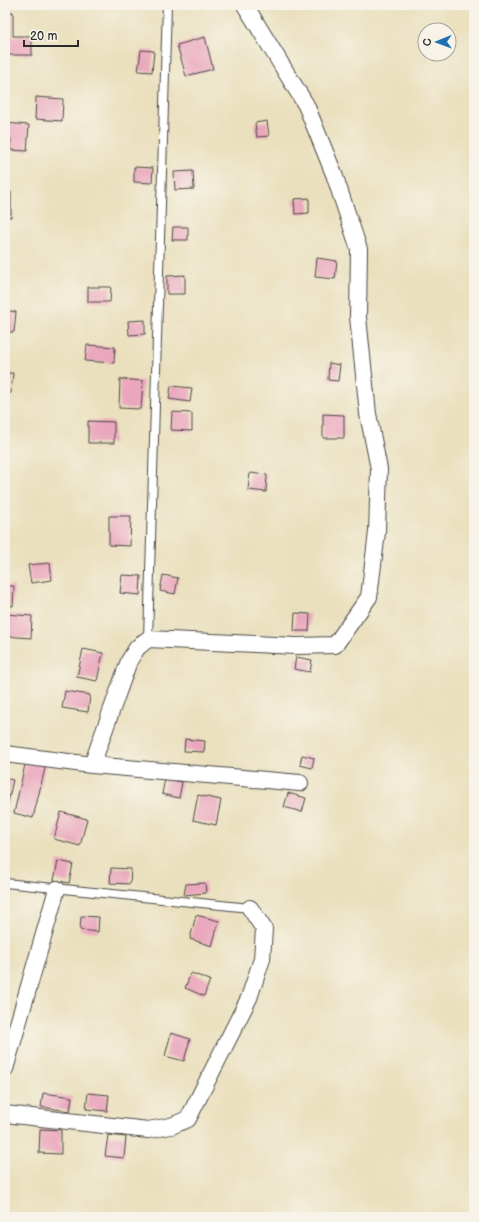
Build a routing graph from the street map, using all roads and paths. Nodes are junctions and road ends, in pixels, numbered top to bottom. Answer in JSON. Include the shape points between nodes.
{"nodes":[{"id":1,"x":168,"y":5,"type":"edge"},
{"id":2,"x":245,"y":5,"type":"edge"},
{"id":3,"x":148,"y":639,"type":"junction"},
{"id":4,"x":5,"y":754,"type":"edge"},
{"id":5,"x":92,"y":765,"type":"junction"},
{"id":6,"x":300,"y":783,"type":"dead end"},
{"id":7,"x":5,"y":883,"type":"edge"},
{"id":8,"x":57,"y":889,"type":"junction"},
{"id":9,"x":250,"y":908,"type":"joint"},
{"id":10,"x":5,"y":1068,"type":"edge"},
{"id":11,"x":5,"y":1114,"type":"edge"}],
"edges":[{"from":1,"to":3,"type":"lane"},
{"from":2,"to":3,"type":"street","via":[[306,105],[334,174],[358,249],[358,317],[368,414],[379,469],[377,532],[369,597],[335,645],[296,646]]},
{"from":3,"to":5,"type":"street","via":[[137,648],[129,661]]},
{"from":4,"to":5,"type":"street"},
{"from":5,"to":6,"type":"street"},
{"from":7,"to":8,"type":"lane"},
{"from":8,"to":9,"type":"lane"},
{"from":8,"to":10,"type":"street"},
{"from":9,"to":11,"type":"street","via":[[264,929],[262,959],[249,998],[188,1119],[171,1126],[148,1130]]}]}
